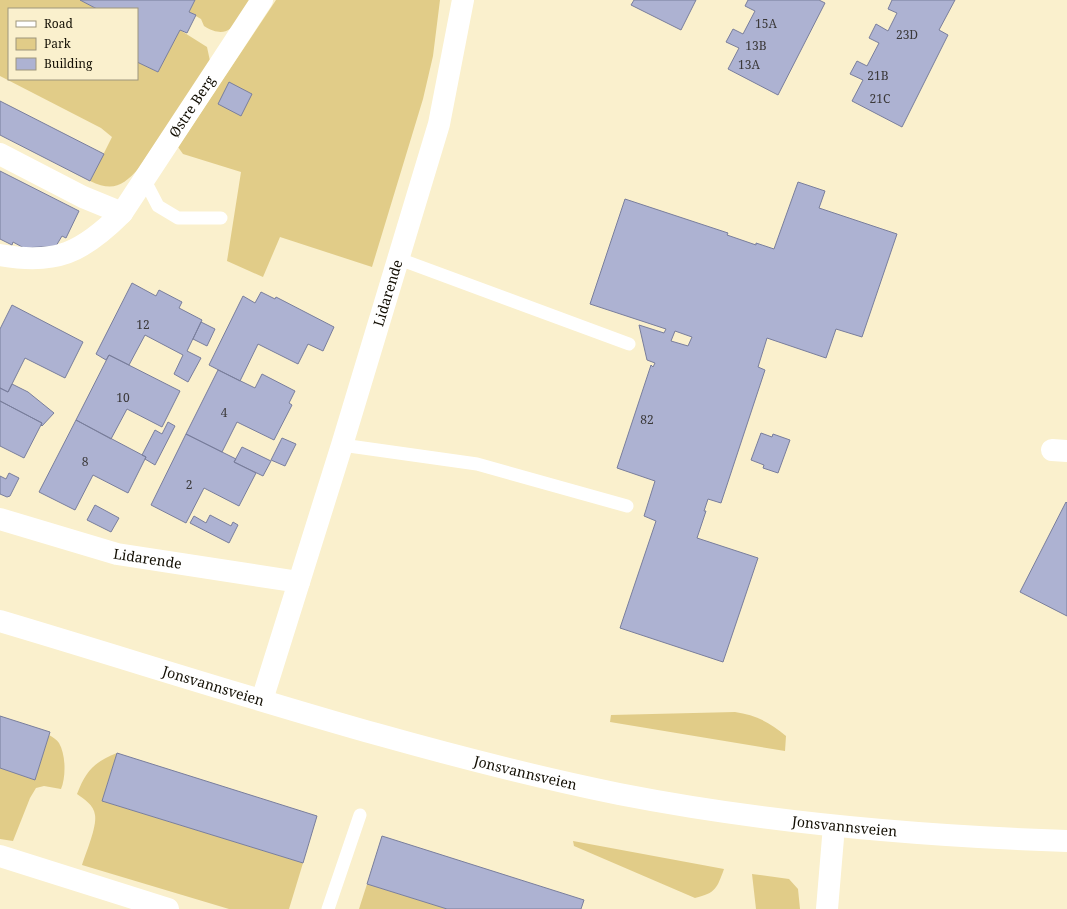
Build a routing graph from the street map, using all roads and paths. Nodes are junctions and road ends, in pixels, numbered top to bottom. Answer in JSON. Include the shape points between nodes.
{"nodes":[{"id":1,"x":262,"y":0,"type":"edge"},
{"id":2,"x":463,"y":0,"type":"edge"},
{"id":3,"x":0,"y":154,"type":"edge"},
{"id":4,"x":144,"y":179,"type":"junction"},
{"id":5,"x":122,"y":213,"type":"junction"},
{"id":6,"x":221,"y":218,"type":"dead end"},
{"id":7,"x":0,"y":255,"type":"edge"},
{"id":8,"x":399,"y":259,"type":"junction"},
{"id":9,"x":629,"y":344,"type":"dead end"},
{"id":10,"x":342,"y":445,"type":"junction"},
{"id":11,"x":627,"y":506,"type":"dead end"},
{"id":12,"x":0,"y":520,"type":"edge"},
{"id":13,"x":299,"y":582,"type":"junction"},
{"id":14,"x":0,"y":620,"type":"edge"},
{"id":15,"x":262,"y":700,"type":"junction"},
{"id":16,"x":360,"y":815,"type":"dead end"},
{"id":17,"x":834,"y":826,"type":"junction"},
{"id":18,"x":1067,"y":841,"type":"edge"},
{"id":19,"x":0,"y":856,"type":"edge"},
{"id":20,"x":168,"y":909,"type":"edge"},
{"id":21,"x":328,"y":909,"type":"edge"},
{"id":22,"x":827,"y":909,"type":"edge"}],
"edges":[{"from":1,"to":4,"type":"street","name":"Østre Berg"},
{"from":2,"to":8,"type":"street","name":"Lidarende","via":[[439,124]]},
{"from":3,"to":5,"type":"street"},
{"from":4,"to":5,"type":"street","name":"Østre Berg"},
{"from":4,"to":6,"type":"lane","via":[[158,206],[178,218]]},
{"from":5,"to":7,"type":"street","name":"Østre Berg","via":[[93,239],[60,256],[23,259]]},
{"from":8,"to":9,"type":"lane"},
{"from":8,"to":10,"type":"street","name":"Lidarende"},
{"from":10,"to":11,"type":"lane","via":[[477,464]]},
{"from":10,"to":13,"type":"street","name":"Lidarende"},
{"from":12,"to":13,"type":"street","name":"Lidarende","via":[[117,554]]},
{"from":13,"to":15,"type":"street","name":"Lidarende"},
{"from":14,"to":15,"type":"street","name":"Jonsvannsveien"},
{"from":15,"to":17,"type":"street","name":"Jonsvannsveien","via":[[428,749],[620,794]]},
{"from":16,"to":21,"type":"lane"},
{"from":17,"to":18,"type":"street","name":"Jonsvannsveien","via":[[922,834]]},
{"from":17,"to":22,"type":"street"},
{"from":19,"to":20,"type":"street"}]}
